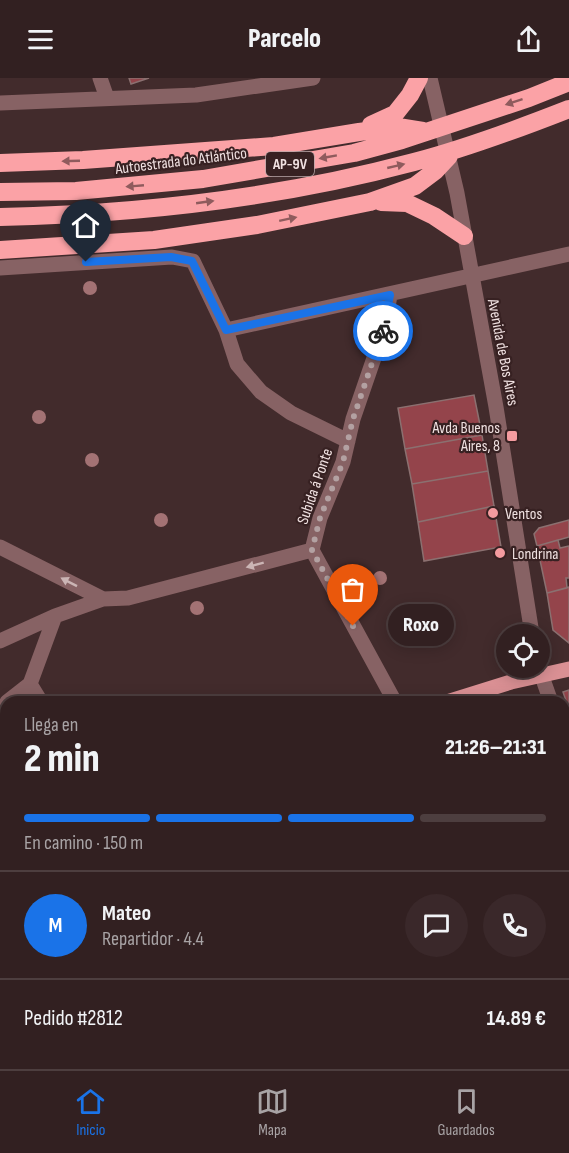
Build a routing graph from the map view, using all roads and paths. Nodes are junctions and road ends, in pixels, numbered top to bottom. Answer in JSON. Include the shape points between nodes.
{"nodes":[{"id":1,"x":100,"y":78,"type":"edge"},
{"id":2,"x":313,"y":78,"type":"edge"},
{"id":3,"x":419,"y":78,"type":"edge"},
{"id":4,"x":430,"y":78,"type":"edge"},
{"id":5,"x":569,"y":82,"type":"edge"},
{"id":6,"x":100,"y":98,"type":"junction"},
{"id":7,"x":0,"y":103,"type":"edge"},
{"id":8,"x":569,"y":110,"type":"edge"},
{"id":9,"x":359,"y":132,"type":"junction"},
{"id":10,"x":447,"y":150,"type":"junction"},
{"id":11,"x":0,"y":163,"type":"edge"},
{"id":12,"x":0,"y":192,"type":"edge"},
{"id":13,"x":370,"y":202,"type":"junction"},
{"id":14,"x":0,"y":217,"type":"edge"},
{"id":15,"x":464,"y":236,"type":"junction"},
{"id":16,"x":0,"y":250,"type":"edge"},
{"id":17,"x":569,"y":254,"type":"edge"},
{"id":18,"x":0,"y":268,"type":"edge"},
{"id":19,"x":471,"y":275,"type":"junction"},
{"id":20,"x":390,"y":295,"type":"junction"},
{"id":21,"x":226,"y":330,"type":"junction"},
{"id":22,"x":348,"y":441,"type":"junction"},
{"id":23,"x":0,"y":547,"type":"edge"},
{"id":24,"x":312,"y":550,"type":"junction"},
{"id":25,"x":103,"y":599,"type":"junction"},
{"id":26,"x":55,"y":616,"type":"junction"},
{"id":27,"x":530,"y":624,"type":"edge"},
{"id":28,"x":0,"y":641,"type":"edge"},
{"id":29,"x":569,"y":669,"type":"edge"},
{"id":30,"x":550,"y":671,"type":"edge"},
{"id":31,"x":521,"y":678,"type":"edge"},
{"id":32,"x":542,"y":678,"type":"edge"},
{"id":33,"x":30,"y":684,"type":"junction"},
{"id":34,"x":15,"y":696,"type":"edge"},
{"id":35,"x":37,"y":696,"type":"edge"},
{"id":36,"x":392,"y":696,"type":"edge"},
{"id":37,"x":466,"y":696,"type":"edge"},
{"id":38,"x":549,"y":696,"type":"edge"}],
"edges":[{"from":1,"to":6,"type":"street"},
{"from":2,"to":6,"type":"street","via":[[196,95]]},
{"from":3,"to":9,"type":"highway","number":"AP-9V","via":[[394,114]]},
{"from":4,"to":10,"type":"street","name":"Avenida de Bos Aires"},
{"from":5,"to":12,"type":"highway","name":"Autoestrada do Atlántico","number":"AP-9V","one_way":true,"via":[[354,153],[203,179],[76,191]]},
{"from":6,"to":7,"type":"street"},
{"from":14,"to":8,"type":"highway","number":"AP-9V","one_way":true,"via":[[114,212],[265,193],[413,162]]},
{"from":9,"to":10,"type":"highway","number":"AP-9V","via":[[399,127],[419,130]]},
{"from":9,"to":11,"type":"highway","number":"AP-9V","one_way":true,"via":[[274,147]]},
{"from":10,"to":13,"type":"highway","via":[[435,171],[415,186]]},
{"from":10,"to":15,"type":"street","name":"Avenida de Bos Aires"},
{"from":13,"to":15,"type":"highway","via":[[408,203]]},
{"from":16,"to":13,"type":"highway","one_way":true,"via":[[154,240],[257,225]]},
{"from":15,"to":19,"type":"street","name":"Avenida de Bos Aires"},
{"from":17,"to":19,"type":"street"},
{"from":18,"to":21,"type":"street","name":"Subida á Ponte","via":[[171,257],[192,261]]},
{"from":19,"to":20,"type":"street"},
{"from":19,"to":27,"type":"street","name":"Avenida de Bos Aires"},
{"from":20,"to":21,"type":"street"},
{"from":20,"to":22,"type":"street","name":"Subida á Ponte","via":[[385,326]]},
{"from":21,"to":22,"type":"street","name":"Subida á Ponte","via":[[237,364],[261,392],[291,413]]},
{"from":22,"to":24,"type":"street","name":"Subida á Ponte"},
{"from":25,"to":23,"type":"street","one_way":true},
{"from":24,"to":25,"type":"street","one_way":true,"via":[[128,598]]},
{"from":24,"to":36,"type":"street","name":"Subida á Ponte"},
{"from":25,"to":26,"type":"street"},
{"from":26,"to":28,"type":"street"},
{"from":26,"to":33,"type":"street"},
{"from":29,"to":30,"type":"main road"},
{"from":31,"to":37,"type":"main road"},
{"from":32,"to":38,"type":"street"},
{"from":33,"to":34,"type":"street"},
{"from":33,"to":35,"type":"street"}]}
